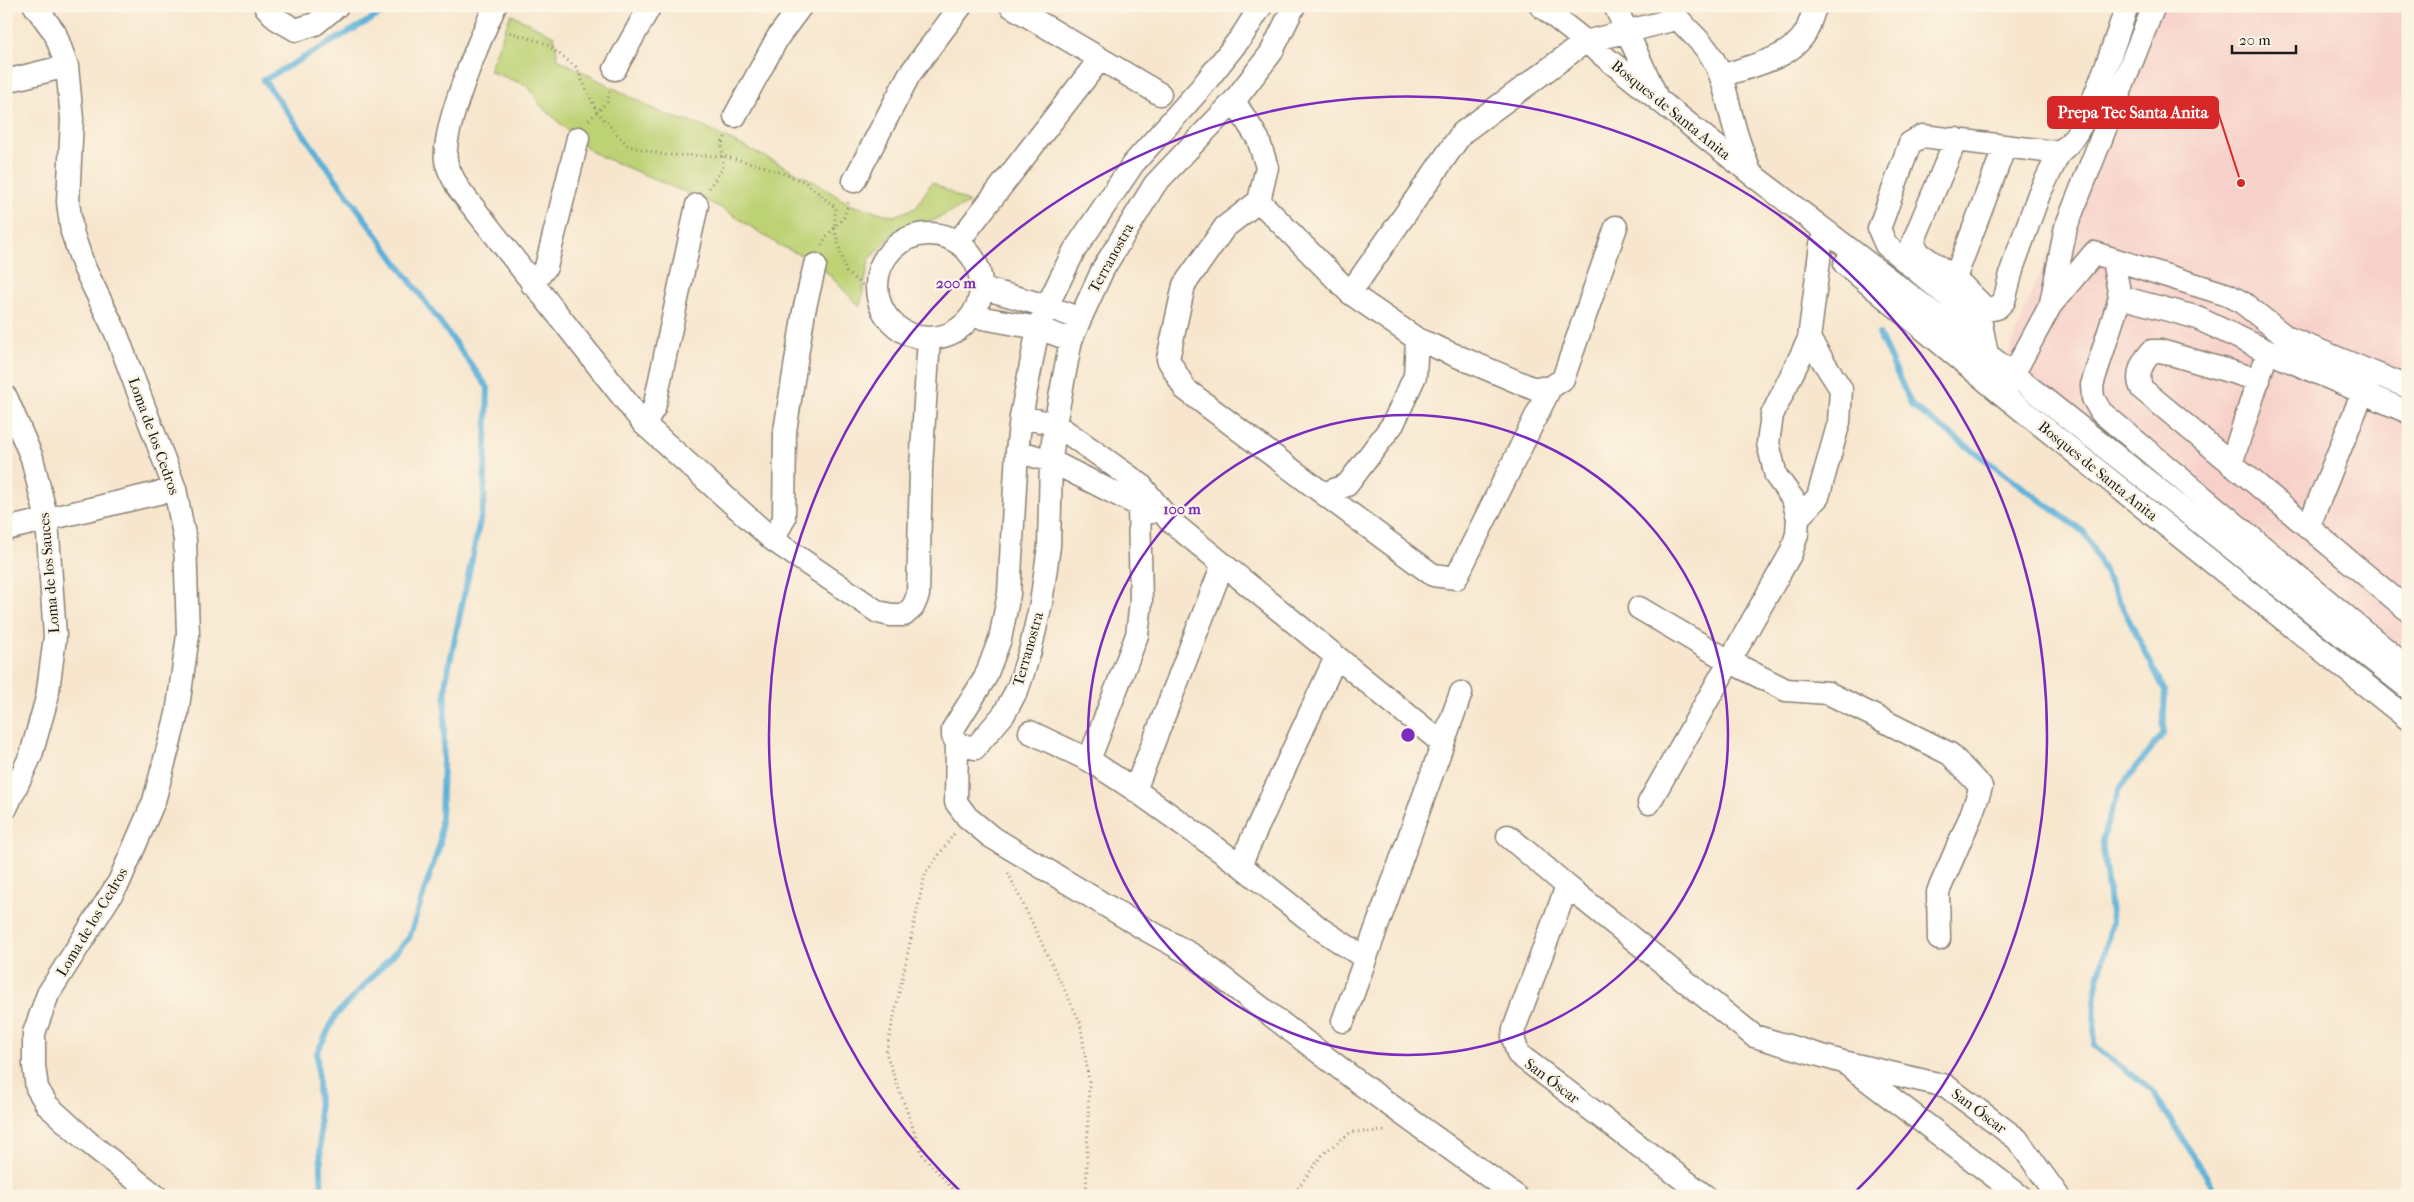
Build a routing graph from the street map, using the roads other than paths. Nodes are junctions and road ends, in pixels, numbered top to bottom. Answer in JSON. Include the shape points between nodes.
{"nodes":[{"id":1,"x":35,"y":6,"type":"edge"},
{"id":2,"x":265,"y":6,"type":"edge"},
{"id":3,"x":337,"y":6,"type":"edge"},
{"id":4,"x":650,"y":6,"type":"edge"},
{"id":5,"x":801,"y":6,"type":"edge"},
{"id":6,"x":961,"y":6,"type":"edge"},
{"id":7,"x":1012,"y":6,"type":"edge"},
{"id":8,"x":1261,"y":6,"type":"edge"},
{"id":9,"x":1294,"y":6,"type":"edge"},
{"id":10,"x":1541,"y":6,"type":"edge"},
{"id":11,"x":1615,"y":6,"type":"edge"},
{"id":12,"x":1816,"y":6,"type":"edge"},
{"id":13,"x":2127,"y":6,"type":"edge"},
{"id":14,"x":2154,"y":6,"type":"edge"},
{"id":15,"x":1673,"y":12,"type":"edge"},
{"id":16,"x":490,"y":16,"type":"edge"},
{"id":17,"x":1626,"y":32,"type":"junction"},
{"id":18,"x":1585,"y":42,"type":"junction"},
{"id":19,"x":1100,"y":59,"type":"junction"},
{"id":20,"x":67,"y":66,"type":"junction"},
{"id":21,"x":615,"y":69,"type":"road end"},
{"id":22,"x":1721,"y":76,"type":"junction"},
{"id":23,"x":6,"y":81,"type":"edge"},
{"id":24,"x":1160,"y":94,"type":"dead end"},
{"id":25,"x":1657,"y":98,"type":"junction"},
{"id":26,"x":1234,"y":101,"type":"junction"},
{"id":27,"x":735,"y":116,"type":"road end"},
{"id":28,"x":578,"y":138,"type":"road end"},
{"id":29,"x":1956,"y":139,"type":"junction"},
{"id":30,"x":2006,"y":146,"type":"junction"},
{"id":31,"x":2061,"y":150,"type":"junction"},
{"id":32,"x":1750,"y":173,"type":"junction"},
{"id":33,"x":854,"y":181,"type":"road end"},
{"id":34,"x":1259,"y":201,"type":"junction"},
{"id":35,"x":696,"y":205,"type":"road end"},
{"id":36,"x":1616,"y":226,"type":"dead end"},
{"id":37,"x":2066,"y":227,"type":"junction"},
{"id":38,"x":1825,"y":238,"type":"junction"},
{"id":39,"x":958,"y":242,"type":"junction"},
{"id":40,"x":2103,"y":256,"type":"junction"},
{"id":41,"x":815,"y":265,"type":"road end"},
{"id":42,"x":1955,"y":278,"type":"junction"},
{"id":43,"x":532,"y":284,"type":"junction"},
{"id":44,"x":982,"y":288,"type":"junction"},
{"id":45,"x":1350,"y":293,"type":"junction"},
{"id":46,"x":2120,"y":296,"type":"junction"},
{"id":47,"x":1047,"y":306,"type":"junction"},
{"id":48,"x":2050,"y":306,"type":"junction"},
{"id":49,"x":972,"y":316,"type":"junction"},
{"id":50,"x":1080,"y":318,"type":"junction"},
{"id":51,"x":1038,"y":328,"type":"junction"},
{"id":52,"x":2286,"y":337,"type":"junction"},
{"id":53,"x":929,"y":338,"type":"junction"},
{"id":54,"x":1417,"y":339,"type":"junction"},
{"id":55,"x":1809,"y":339,"type":"junction"},
{"id":56,"x":1071,"y":340,"type":"junction"},
{"id":57,"x":2267,"y":351,"type":"junction"},
{"id":58,"x":1987,"y":354,"type":"junction"},
{"id":59,"x":2014,"y":375,"type":"junction"},
{"id":60,"x":2259,"y":380,"type":"junction"},
{"id":61,"x":2367,"y":382,"type":"junction"},
{"id":62,"x":2408,"y":387,"type":"edge"},
{"id":63,"x":1550,"y":388,"type":"junction"},
{"id":64,"x":2002,"y":394,"type":"junction"},
{"id":65,"x":6,"y":397,"type":"edge"},
{"id":66,"x":2408,"y":412,"type":"edge"},
{"id":67,"x":1021,"y":417,"type":"junction"},
{"id":68,"x":644,"y":424,"type":"junction"},
{"id":69,"x":1055,"y":424,"type":"junction"},
{"id":70,"x":1016,"y":451,"type":"junction"},
{"id":71,"x":1051,"y":461,"type":"junction"},
{"id":72,"x":2232,"y":464,"type":"junction"},
{"id":73,"x":175,"y":489,"type":"junction"},
{"id":74,"x":1324,"y":494,"type":"junction"},
{"id":75,"x":1140,"y":495,"type":"junction"},
{"id":76,"x":1798,"y":518,"type":"junction"},
{"id":77,"x":47,"y":520,"type":"junction"},
{"id":78,"x":2308,"y":528,"type":"junction"},
{"id":79,"x":6,"y":529,"type":"edge"},
{"id":80,"x":773,"y":540,"type":"junction"},
{"id":81,"x":1223,"y":564,"type":"junction"},
{"id":82,"x":2295,"y":587,"type":"junction"},
{"id":83,"x":1639,"y":608,"type":"dead end"},
{"id":84,"x":2408,"y":610,"type":"edge"},
{"id":85,"x":2274,"y":611,"type":"junction"},
{"id":86,"x":1336,"y":657,"type":"junction"},
{"id":87,"x":1730,"y":661,"type":"junction"},
{"id":88,"x":2408,"y":668,"type":"edge"},
{"id":89,"x":2408,"y":688,"type":"edge"},
{"id":90,"x":1461,"y":693,"type":"dead end"},
{"id":91,"x":2408,"y":718,"type":"edge"},
{"id":92,"x":1030,"y":732,"type":"dead end"},
{"id":93,"x":1442,"y":743,"type":"junction"},
{"id":94,"x":957,"y":744,"type":"junction"},
{"id":95,"x":1089,"y":760,"type":"junction"},
{"id":96,"x":1135,"y":790,"type":"junction"},
{"id":97,"x":1648,"y":803,"type":"dead end"},
{"id":98,"x":6,"y":808,"type":"edge"},
{"id":99,"x":1508,"y":836,"type":"dead end"},
{"id":100,"x":1240,"y":864,"type":"junction"},
{"id":101,"x":1566,"y":886,"type":"junction"},
{"id":102,"x":1940,"y":939,"type":"dead end"},
{"id":103,"x":1365,"y":958,"type":"junction"},
{"id":104,"x":1343,"y":1021,"type":"dead end"},
{"id":105,"x":1843,"y":1062,"type":"junction"},
{"id":106,"x":156,"y":1196,"type":"edge"},
{"id":107,"x":1516,"y":1196,"type":"edge"},
{"id":108,"x":1705,"y":1196,"type":"edge"},
{"id":109,"x":2020,"y":1196,"type":"edge"},
{"id":110,"x":2058,"y":1196,"type":"edge"}],
"edges":[{"from":1,"to":20,"type":"street","name":"Loma de los Cedros","via":[[55,33]]},
{"from":2,"to":3,"type":"street","via":[[277,19],[296,30],[315,24]]},
{"from":4,"to":21,"type":"street"},
{"from":5,"to":27,"type":"street","via":[[778,37]]},
{"from":6,"to":33,"type":"street","via":[[909,75]]},
{"from":7,"to":19,"type":"street"},
{"from":8,"to":47,"type":"street","name":"Terranostra","via":[[1200,89],[1133,164],[1074,251]]},
{"from":9,"to":26,"type":"street","name":"Terranostra","via":[[1271,53]]},
{"from":10,"to":18,"type":"street","name":"Bosques de Santa Anita"},
{"from":11,"to":17,"type":"street"},
{"from":12,"to":22,"type":"street","via":[[1806,32],[1796,43],[1773,59]]},
{"from":13,"to":31,"type":"street","via":[[2090,108],[2072,140]]},
{"from":14,"to":37,"type":"street"},
{"from":15,"to":17,"type":"street"},
{"from":15,"to":22,"type":"street","via":[[1702,41]]},
{"from":16,"to":43,"type":"street","via":[[466,76],[445,146],[446,162],[458,188]]},
{"from":17,"to":18,"type":"street"},
{"from":17,"to":25,"type":"street"},
{"from":18,"to":25,"type":"street","name":"Bosques de Santa Anita"},
{"from":18,"to":45,"type":"street","via":[[1462,133]]},
{"from":19,"to":24,"type":"street"},
{"from":19,"to":39,"type":"street"},
{"from":20,"to":23,"type":"street"},
{"from":20,"to":73,"type":"street","name":"Loma de los Cedros","via":[[72,119],[68,202],[72,232],[84,267],[116,333]]},
{"from":22,"to":32,"type":"street","via":[[1735,132]]},
{"from":25,"to":32,"type":"street","name":"Bosques de Santa Anita"},
{"from":26,"to":34,"type":"street","via":[[1258,139],[1267,166]]},
{"from":26,"to":50,"type":"street","name":"Terranostra","via":[[1155,184],[1103,268]]},
{"from":28,"to":43,"type":"street","via":[[546,267]]},
{"from":29,"to":30,"type":"street"},
{"from":29,"to":42,"type":"street","via":[[1913,242],[1919,253]]},
{"from":29,"to":58,"type":"street","via":[[1923,136],[1910,143],[1879,229],[1886,244],[1981,324]]},
{"from":30,"to":31,"type":"street"},
{"from":30,"to":42,"type":"street"},
{"from":31,"to":42,"type":"street","via":[[2039,194],[2004,301],[1997,308],[1987,310]]},
{"from":32,"to":38,"type":"street","name":"Bosques de Santa Anita","via":[[1802,211]]},
{"from":34,"to":45,"type":"street"},
{"from":34,"to":74,"type":"street","via":[[1225,227],[1184,285],[1168,359],[1185,389]]},
{"from":35,"to":68,"type":"street","via":[[654,408]]},
{"from":36,"to":63,"type":"street","via":[[1563,379]]},
{"from":37,"to":40,"type":"street","via":[[2077,243]]},
{"from":37,"to":48,"type":"street"},
{"from":38,"to":55,"type":"street"},
{"from":38,"to":58,"type":"street","name":"Bosques de Santa Anita"},
{"from":38,"to":64,"type":"street","name":"Bosques de Santa Anita"},
{"from":39,"to":44,"type":"street","via":[[980,271]]},
{"from":39,"to":53,"type":"street","via":[[939,234],[919,234],[900,243],[885,257],[878,276],[878,297],[891,322],[915,336]]},
{"from":40,"to":46,"type":"street"},
{"from":40,"to":48,"type":"street"},
{"from":40,"to":52,"type":"street","via":[[2228,296],[2243,303]]},
{"from":41,"to":80,"type":"street","via":[[804,311],[785,431],[784,519]]},
{"from":43,"to":68,"type":"street"},
{"from":44,"to":47,"type":"street"},
{"from":44,"to":49,"type":"street"},
{"from":45,"to":54,"type":"street"},
{"from":46,"to":57,"type":"street","via":[[2195,316]]},
{"from":46,"to":82,"type":"street","via":[[2092,384],[2093,398],[2101,412]]},
{"from":47,"to":50,"type":"street"},
{"from":47,"to":51,"type":"street","name":"Terranostra"},
{"from":48,"to":59,"type":"street"},
{"from":49,"to":51,"type":"street"},
{"from":49,"to":53,"type":"street","via":[[954,332]]},
{"from":50,"to":56,"type":"street","name":"Terranostra"},
{"from":51,"to":56,"type":"street"},
{"from":51,"to":67,"type":"street","name":"Terranostra"},
{"from":52,"to":57,"type":"street"},
{"from":52,"to":61,"type":"street"},
{"from":53,"to":80,"type":"street","via":[[920,468],[918,595],[912,607],[904,615],[878,612]]},
{"from":54,"to":63,"type":"street","via":[[1532,388]]},
{"from":54,"to":74,"type":"street","via":[[1415,376],[1393,424],[1347,485]]},
{"from":55,"to":76,"type":"street","via":[[1772,415],[1768,444],[1776,476],[1793,499]]},
{"from":55,"to":76,"type":"street","via":[[1841,389],[1839,422],[1818,497]]},
{"from":56,"to":69,"type":"street","name":"Terranostra"},
{"from":57,"to":60,"type":"street"},
{"from":57,"to":61,"type":"street"},
{"from":58,"to":59,"type":"street","name":"Bosques de Santa Anita"},
{"from":59,"to":64,"type":"street"},
{"from":59,"to":82,"type":"street","name":"Bosques de Santa Anita"},
{"from":60,"to":72,"type":"street"},
{"from":60,"to":72,"type":"street","via":[[2161,351],[2152,352],[2146,358],[2139,374],[2138,382],[2142,389]]},
{"from":61,"to":62,"type":"street"},
{"from":61,"to":66,"type":"street"},
{"from":61,"to":78,"type":"street"},
{"from":63,"to":74,"type":"street","via":[[1456,578],[1433,575]]},
{"from":64,"to":85,"type":"street","name":"Bosques de Santa Anita"},
{"from":65,"to":77,"type":"street","name":"Loma de los Sauces","via":[[32,458]]},
{"from":67,"to":69,"type":"street"},
{"from":67,"to":70,"type":"street","name":"Terranostra"},
{"from":68,"to":80,"type":"street"},
{"from":69,"to":71,"type":"street","name":"Terranostra"},
{"from":69,"to":75,"type":"street"},
{"from":70,"to":71,"type":"street"},
{"from":70,"to":94,"type":"street","name":"Terranostra","via":[[1013,554],[1000,639],[985,678],[953,729],[952,736]]},
{"from":71,"to":75,"type":"street"},
{"from":71,"to":94,"type":"street","name":"Terranostra","via":[[1049,546],[1030,651],[1018,688],[1004,714],[975,748]]},
{"from":72,"to":78,"type":"street"},
{"from":73,"to":77,"type":"street"},
{"from":73,"to":106,"type":"street","name":"Loma de los Cedros","via":[[186,540],[188,635],[177,714],[154,801],[119,882],[48,994],[34,1033],[37,1088],[47,1105]]},
{"from":75,"to":81,"type":"street"},
{"from":75,"to":95,"type":"street","via":[[1141,602],[1137,635]]},
{"from":76,"to":87,"type":"street","via":[[1791,553]]},
{"from":77,"to":79,"type":"street"},
{"from":77,"to":98,"type":"street","name":"Loma de los Sauces","via":[[56,637],[50,680],[31,755]]},
{"from":78,"to":84,"type":"street"},
{"from":81,"to":86,"type":"street"},
{"from":81,"to":96,"type":"street"},
{"from":82,"to":85,"type":"street"},
{"from":82,"to":88,"type":"street"},
{"from":82,"to":89,"type":"street","name":"Bosques de Santa Anita"},
{"from":83,"to":87,"type":"street"},
{"from":85,"to":91,"type":"street","name":"Bosques de Santa Anita"},
{"from":86,"to":93,"type":"street"},
{"from":86,"to":100,"type":"street"},
{"from":87,"to":97,"type":"street"},
{"from":87,"to":102,"type":"street","via":[[1786,690],[1828,694],[1941,749],[1982,786],[1938,892]]},
{"from":90,"to":93,"type":"street"},
{"from":92,"to":95,"type":"street"},
{"from":93,"to":103,"type":"street"},
{"from":94,"to":107,"type":"street","via":[[956,802],[966,817],[990,836],[1194,956],[1354,1079]]},
{"from":95,"to":96,"type":"street"},
{"from":96,"to":100,"type":"street"},
{"from":99,"to":101,"type":"street","name":"San Óscar"},
{"from":100,"to":103,"type":"street","via":[[1322,930]]},
{"from":101,"to":105,"type":"street","name":"San Óscar","via":[[1754,1036]]},
{"from":101,"to":108,"type":"street","name":"San Óscar","via":[[1514,1029],[1518,1054]]},
{"from":103,"to":104,"type":"street"},
{"from":105,"to":109,"type":"street","name":"San Óscar"},
{"from":105,"to":110,"type":"street","name":"San Óscar","via":[[1946,1086],[2017,1139]]}]}
